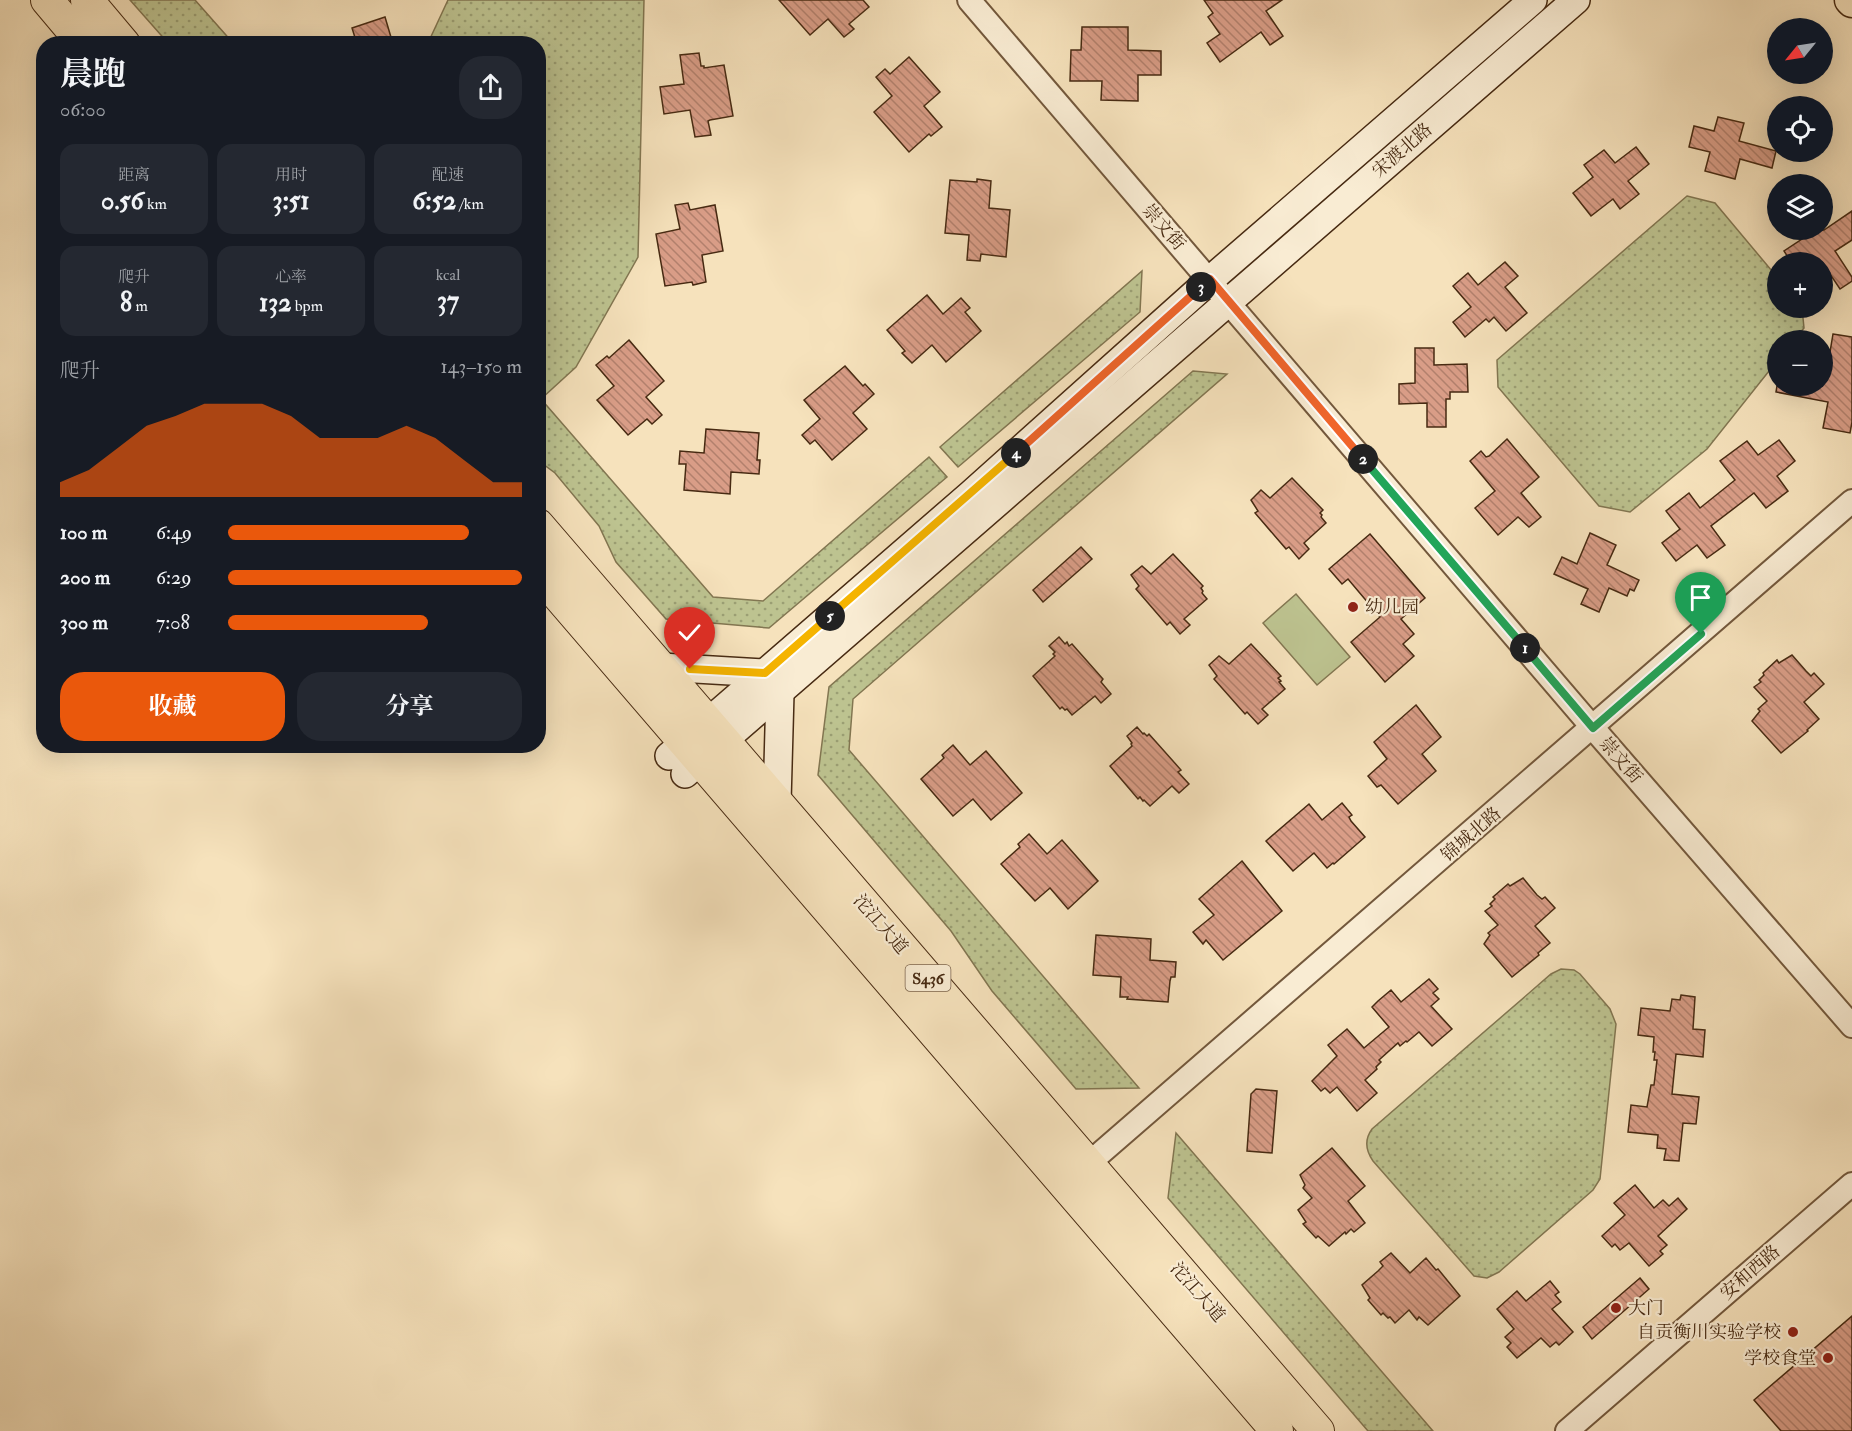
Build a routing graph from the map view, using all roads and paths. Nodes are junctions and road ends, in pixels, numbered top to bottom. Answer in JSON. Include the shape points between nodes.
{"nodes":[{"id":1,"x":47,"y":0,"type":"edge"},
{"id":2,"x":87,"y":0,"type":"edge"},
{"id":3,"x":969,"y":0,"type":"edge"},
{"id":4,"x":1533,"y":0,"type":"edge"},
{"id":5,"x":1576,"y":0,"type":"edge"},
{"id":6,"x":77,"y":36,"type":"edge"},
{"id":7,"x":117,"y":36,"type":"edge"},
{"id":8,"x":1210,"y":279,"type":"junction"},
{"id":9,"x":1228,"y":301,"type":"junction"},
{"id":10,"x":1852,"y":501,"type":"edge"},
{"id":11,"x":546,"y":534,"type":"edge"},
{"id":12,"x":546,"y":581,"type":"edge"},
{"id":13,"x":661,"y":667,"type":"junction"},
{"id":14,"x":772,"y":683,"type":"junction"},
{"id":15,"x":1593,"y":728,"type":"junction"},
{"id":16,"x":695,"y":749,"type":"junction"},
{"id":17,"x":777,"y":802,"type":"junction"},
{"id":18,"x":1852,"y":1026,"type":"edge"},
{"id":19,"x":1088,"y":1164,"type":"junction"},
{"id":20,"x":1852,"y":1184,"type":"edge"},
{"id":21,"x":1277,"y":1431,"type":"edge"},
{"id":22,"x":1318,"y":1431,"type":"edge"},
{"id":23,"x":1567,"y":1431,"type":"edge"}],
"edges":[{"from":1,"to":6,"type":"highway"},
{"from":2,"to":7,"type":"highway"},
{"from":3,"to":8,"type":"street","name":"崇文街"},
{"from":4,"to":8,"type":"main road","name":"宋渡北路"},
{"from":5,"to":9,"type":"main road","name":"宋渡北路"},
{"from":8,"to":9,"type":"street","name":"崇文街"},
{"from":8,"to":14,"type":"main road","name":"宋渡北路","via":[[980,486]]},
{"from":9,"to":14,"type":"main road","name":"宋渡北路"},
{"from":9,"to":15,"type":"street","name":"崇文街"},
{"from":10,"to":15,"type":"street","name":"锦城北路"},
{"from":11,"to":13,"type":"highway","name":"沱江大道","number":"S436"},
{"from":12,"to":16,"type":"highway","name":"沱江大道","number":"S436"},
{"from":13,"to":14,"type":"main road"},
{"from":13,"to":16,"type":"highway","name":"沱江大道","number":"S436"},
{"from":14,"to":16,"type":"main road"},
{"from":14,"to":17,"type":"main road"},
{"from":15,"to":18,"type":"street","name":"崇文街"},
{"from":15,"to":19,"type":"street","name":"锦城北路"},
{"from":16,"to":17,"type":"highway","name":"沱江大道","number":"S436"},
{"from":16,"to":21,"type":"highway","name":"沱江大道","number":"S436"},
{"from":17,"to":19,"type":"highway","name":"沱江大道","number":"S436"},
{"from":19,"to":22,"type":"highway","name":"沱江大道","number":"S436"},
{"from":20,"to":23,"type":"street","name":"安和西路"}]}
